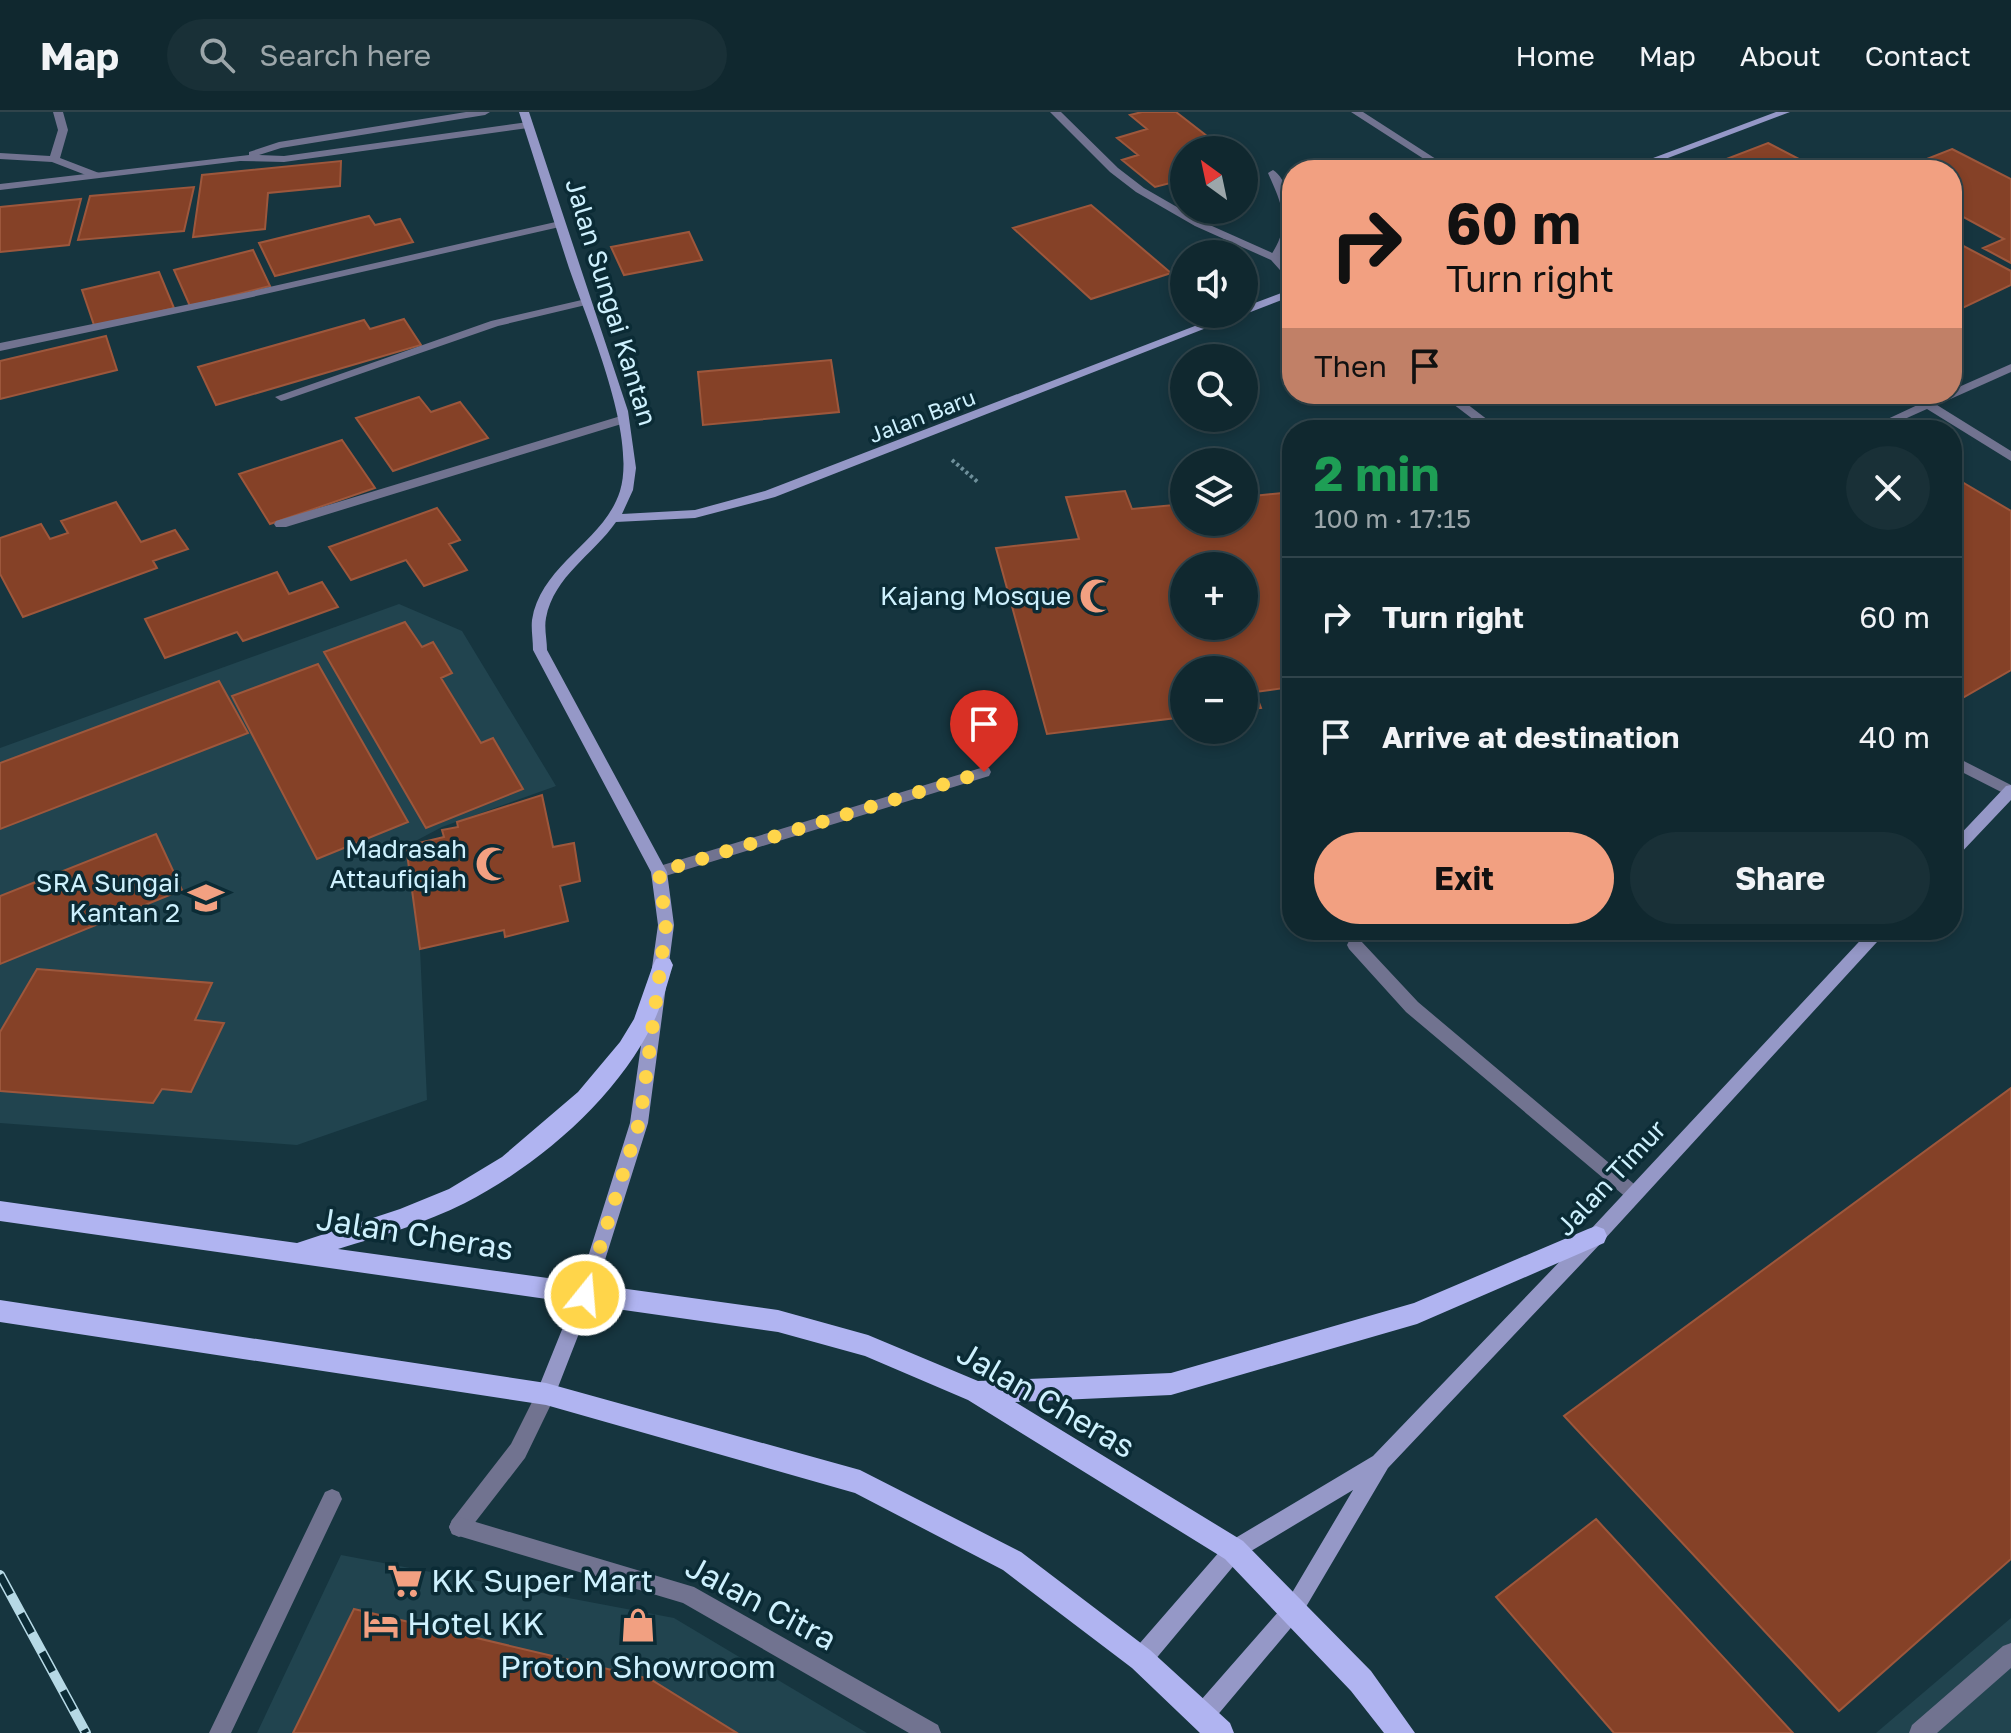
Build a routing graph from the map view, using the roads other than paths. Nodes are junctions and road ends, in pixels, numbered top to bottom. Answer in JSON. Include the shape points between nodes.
{"nodes":[{"id":1,"x":58,"y":112,"type":"edge"},
{"id":2,"x":485,"y":112,"type":"edge"},
{"id":3,"x":1055,"y":112,"type":"edge"},
{"id":4,"x":1356,"y":112,"type":"edge"},
{"id":5,"x":1785,"y":112,"type":"edge"},
{"id":6,"x":526,"y":119,"type":"edge"},
{"id":7,"x":0,"y":156,"type":"edge"},
{"id":8,"x":240,"y":158,"type":"junction"},
{"id":9,"x":54,"y":159,"type":"junction"},
{"id":10,"x":1432,"y":160,"type":"edge"},
{"id":11,"x":1653,"y":160,"type":"edge"},
{"id":12,"x":1273,"y":173,"type":"dead end"},
{"id":13,"x":95,"y":175,"type":"junction"},
{"id":14,"x":0,"y":187,"type":"edge"},
{"id":15,"x":1282,"y":193,"type":"edge"},
{"id":16,"x":560,"y":224,"type":"junction"},
{"id":17,"x":1282,"y":246,"type":"edge"},
{"id":18,"x":1275,"y":258,"type":"junction"},
{"id":19,"x":1282,"y":266,"type":"edge"},
{"id":20,"x":1282,"y":296,"type":"edge"},
{"id":21,"x":586,"y":302,"type":"junction"},
{"id":22,"x":1258,"y":305,"type":"edge"},
{"id":23,"x":1200,"y":328,"type":"edge"},
{"id":24,"x":0,"y":347,"type":"edge"},
{"id":25,"x":2011,"y":368,"type":"edge"},
{"id":26,"x":1962,"y":390,"type":"edge"},
{"id":27,"x":281,"y":397,"type":"dead end"},
{"id":28,"x":1460,"y":404,"type":"edge"},
{"id":29,"x":1928,"y":404,"type":"joint"},
{"id":30,"x":624,"y":419,"type":"junction"},
{"id":31,"x":1481,"y":420,"type":"edge"},
{"id":32,"x":1892,"y":420,"type":"edge"},
{"id":33,"x":1953,"y":420,"type":"edge"},
{"id":34,"x":1962,"y":426,"type":"edge"},
{"id":35,"x":2011,"y":457,"type":"edge"},
{"id":36,"x":613,"y":518,"type":"junction"},
{"id":37,"x":281,"y":524,"type":"dead end"},
{"id":38,"x":1962,"y":765,"type":"edge"},
{"id":39,"x":984,"y":772,"type":"dead end"},
{"id":40,"x":2010,"y":791,"type":"edge"},
{"id":41,"x":1962,"y":842,"type":"edge"},
{"id":42,"x":659,"y":872,"type":"junction"},
{"id":43,"x":1871,"y":940,"type":"edge"},
{"id":44,"x":1355,"y":945,"type":"dead end"},
{"id":45,"x":663,"y":965,"type":"junction"},
{"id":46,"x":1634,"y":1194,"type":"junction"},
{"id":47,"x":0,"y":1211,"type":"edge"},
{"id":48,"x":1596,"y":1236,"type":"junction"},
{"id":49,"x":299,"y":1251,"type":"junction"},
{"id":50,"x":585,"y":1295,"type":"junction"},
{"id":51,"x":0,"y":1311,"type":"edge"},
{"id":52,"x":977,"y":1392,"type":"junction"},
{"id":53,"x":546,"y":1394,"type":"junction"},
{"id":54,"x":1381,"y":1461,"type":"junction"},
{"id":55,"x":332,"y":1499,"type":"dead end"},
{"id":56,"x":1234,"y":1550,"type":"junction"},
{"id":57,"x":1293,"y":1610,"type":"junction"},
{"id":58,"x":2011,"y":1654,"type":"edge"},
{"id":59,"x":1141,"y":1659,"type":"junction"},
{"id":60,"x":1211,"y":1724,"type":"edge"},
{"id":61,"x":220,"y":1733,"type":"edge"},
{"id":62,"x":930,"y":1733,"type":"edge"},
{"id":63,"x":1401,"y":1733,"type":"edge"},
{"id":64,"x":1920,"y":1733,"type":"edge"}],
"edges":[{"from":1,"to":9,"type":"street","via":[[63,130]]},
{"from":2,"to":8,"type":"street","via":[[279,145]]},
{"from":3,"to":18,"type":"street","via":[[1140,190]]},
{"from":4,"to":10,"type":"street"},
{"from":5,"to":11,"type":"main road"},
{"from":6,"to":8,"type":"street","via":[[284,159]]},
{"from":6,"to":16,"type":"main road","name":"Jalan Sungai Kantan"},
{"from":7,"to":9,"type":"street"},
{"from":8,"to":13,"type":"street"},
{"from":9,"to":13,"type":"street"},
{"from":12,"to":15,"type":"street"},
{"from":13,"to":14,"type":"street"},
{"from":16,"to":21,"type":"main road","name":"Jalan Sungai Kantan"},
{"from":16,"to":24,"type":"street"},
{"from":17,"to":18,"type":"street"},
{"from":18,"to":19,"type":"street"},
{"from":20,"to":22,"type":"main road"},
{"from":21,"to":27,"type":"street","via":[[495,323]]},
{"from":21,"to":30,"type":"main road","name":"Jalan Sungai Kantan"},
{"from":23,"to":36,"type":"main road","name":"Jalan Baru","via":[[770,494],[695,514]]},
{"from":25,"to":26,"type":"street"},
{"from":28,"to":31,"type":"street"},
{"from":29,"to":32,"type":"street"},
{"from":29,"to":33,"type":"street"},
{"from":30,"to":36,"type":"main road","name":"Jalan Sungai Kantan","via":[[631,474]]},
{"from":30,"to":37,"type":"street"},
{"from":34,"to":35,"type":"street"},
{"from":36,"to":42,"type":"main road","name":"Jalan Sungai Kantan","via":[[547,595],[539,620],[540,650]]},
{"from":38,"to":40,"type":"street"},
{"from":39,"to":42,"type":"street"},
{"from":40,"to":41,"type":"main road"},
{"from":42,"to":45,"type":"main road","name":"Jalan Sungai Kantan","via":[[666,925]]},
{"from":43,"to":46,"type":"main road","name":"Jalan Timur"},
{"from":44,"to":46,"type":"street","via":[[1412,1007]]},
{"from":45,"to":49,"type":"main road","via":[[645,1020],[620,1060],[569,1114],[516,1158],[457,1195],[391,1223]]},
{"from":45,"to":50,"type":"main road","name":"Jalan Sungai Kantan","via":[[639,1123]]},
{"from":46,"to":48,"type":"main road","name":"Jalan Timur"},
{"from":47,"to":49,"type":"main road","name":"Jalan Cheras"},
{"from":48,"to":52,"type":"main road","via":[[1417,1313],[1171,1384]]},
{"from":48,"to":54,"type":"main road","name":"Jalan Timur"},
{"from":49,"to":50,"type":"main road","name":"Jalan Cheras"},
{"from":50,"to":52,"type":"main road","name":"Jalan Cheras","via":[[778,1321],[868,1346]]},
{"from":50,"to":53,"type":"main road","name":"Jalan Sungai Kantan"},
{"from":51,"to":53,"type":"main road"},
{"from":52,"to":56,"type":"main road","name":"Jalan Cheras"},
{"from":53,"to":59,"type":"main road","via":[[860,1482],[1012,1561]]},
{"from":53,"to":62,"type":"street","name":"Jalan Citra","via":[[518,1451],[459,1527],[687,1594]]},
{"from":54,"to":56,"type":"main road","name":"Jalan Timur"},
{"from":54,"to":57,"type":"main road","name":"Jalan Timur"},
{"from":55,"to":61,"type":"street"},
{"from":56,"to":57,"type":"main road","name":"Jalan Cheras"},
{"from":56,"to":59,"type":"main road","name":"Jalan Timur"},
{"from":57,"to":60,"type":"main road","name":"Jalan Timur"},
{"from":57,"to":63,"type":"main road","name":"Jalan Cheras","via":[[1361,1681]]},
{"from":58,"to":64,"type":"street"},
{"from":59,"to":60,"type":"main road"}]}
